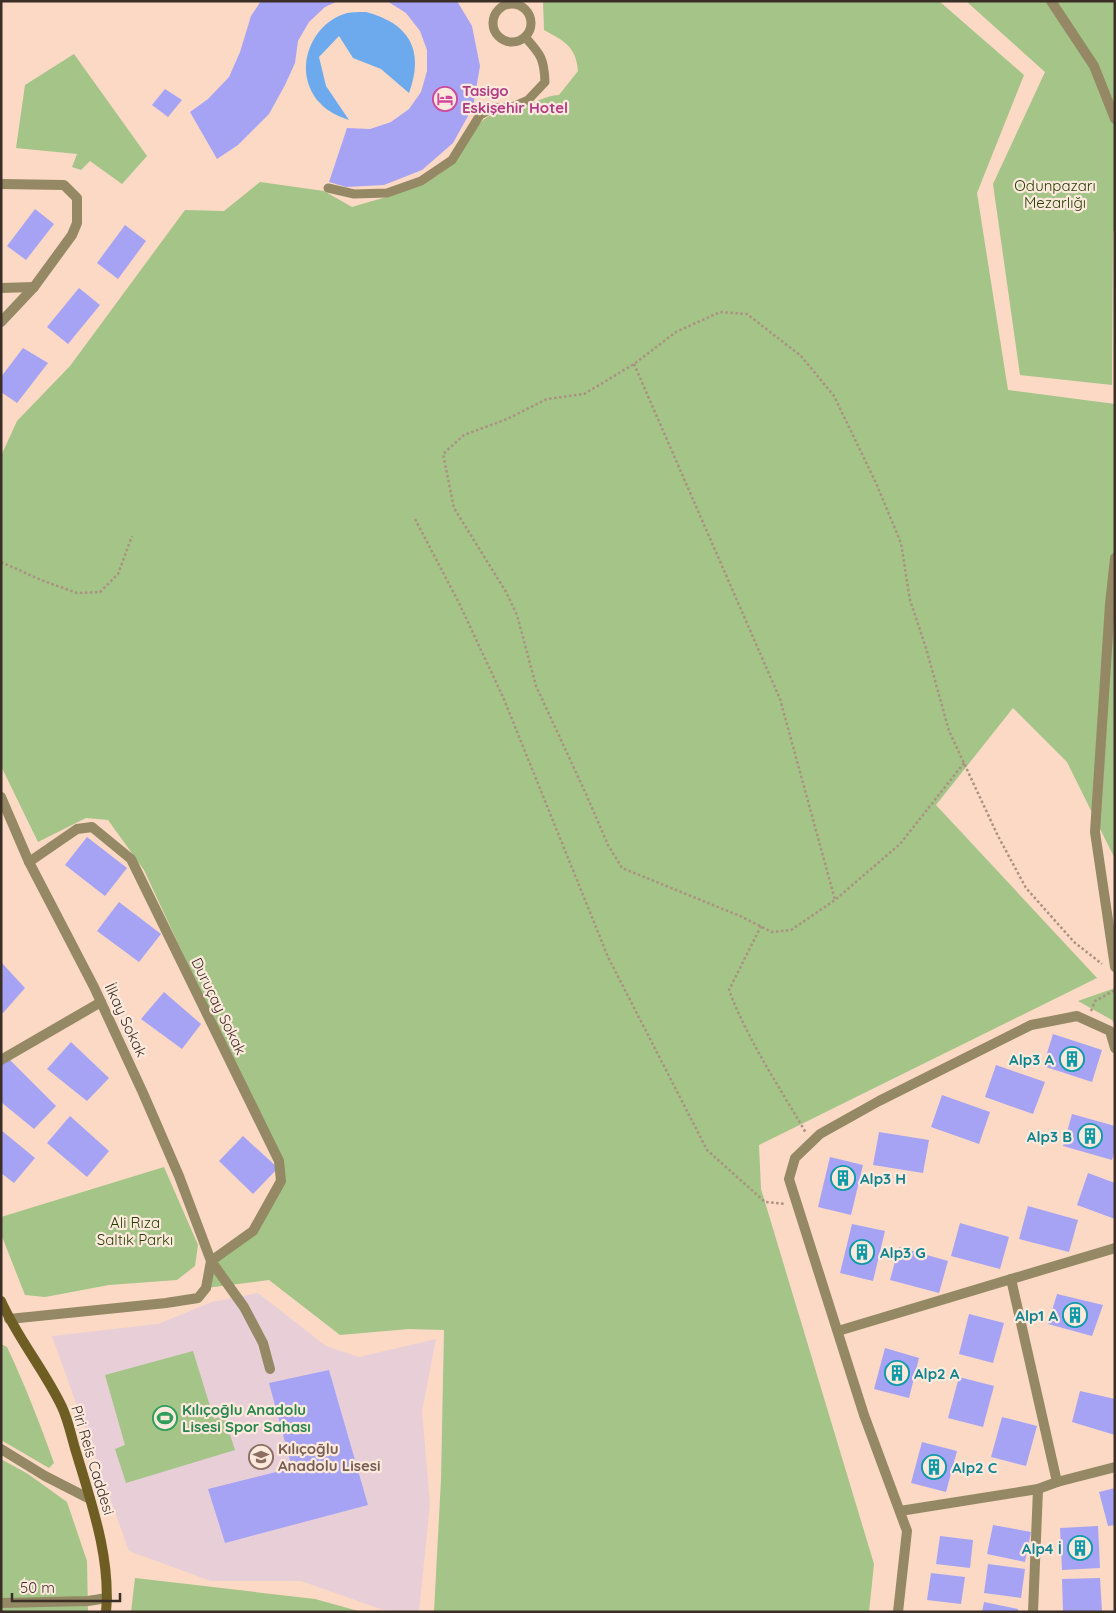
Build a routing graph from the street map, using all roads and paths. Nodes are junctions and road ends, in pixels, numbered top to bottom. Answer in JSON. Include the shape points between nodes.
{"nodes":[{"id":1,"x":1051,"y":1,"type":"edge"},
{"id":2,"x":518,"y":3,"type":"edge"},
{"id":3,"x":526,"y":37,"type":"junction"},
{"id":4,"x":1115,"y":119,"type":"edge"},
{"id":5,"x":1,"y":184,"type":"edge"},
{"id":6,"x":328,"y":188,"type":"dead end"},
{"id":7,"x":34,"y":286,"type":"junction"},
{"id":8,"x":1,"y":288,"type":"edge"},
{"id":9,"x":1,"y":322,"type":"edge"},
{"id":10,"x":634,"y":364,"type":"junction"},
{"id":11,"x":415,"y":519,"type":"dead end"},
{"id":12,"x":132,"y":536,"type":"dead end"},
{"id":13,"x":1115,"y":558,"type":"edge"},
{"id":14,"x":1,"y":562,"type":"edge"},
{"id":15,"x":964,"y":763,"type":"junction"},
{"id":16,"x":1,"y":798,"type":"edge"},
{"id":17,"x":29,"y":862,"type":"junction"},
{"id":18,"x":836,"y":900,"type":"junction"},
{"id":19,"x":760,"y":926,"type":"junction"},
{"id":20,"x":1112,"y":967,"type":"edge"},
{"id":21,"x":1115,"y":990,"type":"edge"},
{"id":22,"x":101,"y":1002,"type":"junction"},
{"id":23,"x":1091,"y":1011,"type":"dead end"},
{"id":24,"x":1115,"y":1048,"type":"edge"},
{"id":25,"x":1,"y":1060,"type":"edge"},
{"id":26,"x":811,"y":1143,"type":"junction"},
{"id":27,"x":797,"y":1205,"type":"junction"},
{"id":28,"x":1115,"y":1248,"type":"edge"},
{"id":29,"x":211,"y":1261,"type":"junction"},
{"id":30,"x":1011,"y":1279,"type":"junction"},
{"id":31,"x":1,"y":1301,"type":"edge"},
{"id":32,"x":10,"y":1319,"type":"junction"},
{"id":33,"x":838,"y":1331,"type":"junction"},
{"id":34,"x":270,"y":1369,"type":"dead end"},
{"id":35,"x":1,"y":1449,"type":"edge"},
{"id":36,"x":1115,"y":1467,"type":"edge"},
{"id":37,"x":1057,"y":1482,"type":"junction"},
{"id":38,"x":1038,"y":1489,"type":"junction"},
{"id":39,"x":90,"y":1498,"type":"junction"},
{"id":40,"x":900,"y":1512,"type":"junction"},
{"id":41,"x":107,"y":1598,"type":"junction"},
{"id":42,"x":1,"y":1603,"type":"edge"},
{"id":43,"x":106,"y":1612,"type":"edge"},
{"id":44,"x":898,"y":1612,"type":"edge"},
{"id":45,"x":1033,"y":1612,"type":"edge"}],
"edges":[{"from":1,"to":4,"type":"street","via":[[1094,66]]},
{"from":2,"to":3,"type":"lane","via":[[531,19]]},
{"from":2,"to":3,"type":"lane","via":[[500,8],[493,18],[494,30],[497,36],[508,42]]},
{"from":3,"to":6,"type":"lane","via":[[544,64],[545,82],[528,100],[512,108],[493,108],[480,115],[452,160],[421,181],[387,193],[354,194]]},
{"from":5,"to":7,"type":"street","via":[[64,185],[77,198],[77,223],[72,235]]},
{"from":7,"to":8,"type":"street"},
{"from":7,"to":9,"type":"street"},
{"from":10,"to":15,"type":"path","via":[[676,332],[720,312],[747,314],[801,356],[834,396],[901,543],[910,600],[949,730]]},
{"from":10,"to":18,"type":"path","via":[[780,699]]},
{"from":10,"to":19,"type":"path","via":[[584,394],[547,400],[464,434],[442,454],[454,508],[506,592],[516,615],[536,686],[608,845],[622,868]]},
{"from":11,"to":27,"type":"path","via":[[503,697],[608,957],[708,1150],[765,1202]]},
{"from":12,"to":14,"type":"path","via":[[118,574],[100,592],[78,593]]},
{"from":13,"to":20,"type":"street","via":[[1095,832]]},
{"from":15,"to":18,"type":"path","via":[[900,844]]},
{"from":15,"to":20,"type":"path","via":[[1026,888],[1074,942],[1102,964]]},
{"from":16,"to":17,"type":"street","name":"İlkay Sokak"},
{"from":17,"to":22,"type":"street","name":"İlkay Sokak"},
{"from":17,"to":29,"type":"street","name":"Duruçay Sokak","via":[[78,830],[92,827],[131,859],[279,1161],[281,1181],[253,1231]]},
{"from":18,"to":19,"type":"path","via":[[791,930],[772,932]]},
{"from":19,"to":26,"type":"path","via":[[729,990],[759,1054]]},
{"from":21,"to":23,"type":"path","via":[[1095,1001]]},
{"from":22,"to":25,"type":"street"},
{"from":22,"to":29,"type":"street","name":"İlkay Sokak","via":[[176,1168]]},
{"from":24,"to":26,"type":"street","via":[[1110,1031],[1077,1016],[1031,1025],[879,1101],[820,1134]]},
{"from":26,"to":27,"type":"street","via":[[795,1158],[789,1179]]},
{"from":27,"to":33,"type":"street"},
{"from":28,"to":30,"type":"street"},
{"from":29,"to":32,"type":"street","via":[[206,1288],[198,1298]]},
{"from":29,"to":34,"type":"street","name":"İlkay Sokak","via":[[244,1307],[262,1343]]},
{"from":30,"to":33,"type":"street"},
{"from":30,"to":37,"type":"street"},
{"from":31,"to":32,"type":"main road","name":"Piri Reis Caddesi"},
{"from":32,"to":39,"type":"main road","name":"Piri Reis Caddesi","via":[[63,1408]]},
{"from":33,"to":40,"type":"street","via":[[864,1415]]},
{"from":35,"to":39,"type":"street"},
{"from":36,"to":37,"type":"street"},
{"from":37,"to":38,"type":"street"},
{"from":38,"to":40,"type":"street"},
{"from":38,"to":45,"type":"street"},
{"from":39,"to":41,"type":"main road","name":"Piri Reis Caddesi","via":[[104,1564]]},
{"from":40,"to":44,"type":"street","via":[[907,1530]]},
{"from":41,"to":42,"type":"street"},
{"from":41,"to":43,"type":"main road","name":"Piri Reis Caddesi"}]}
